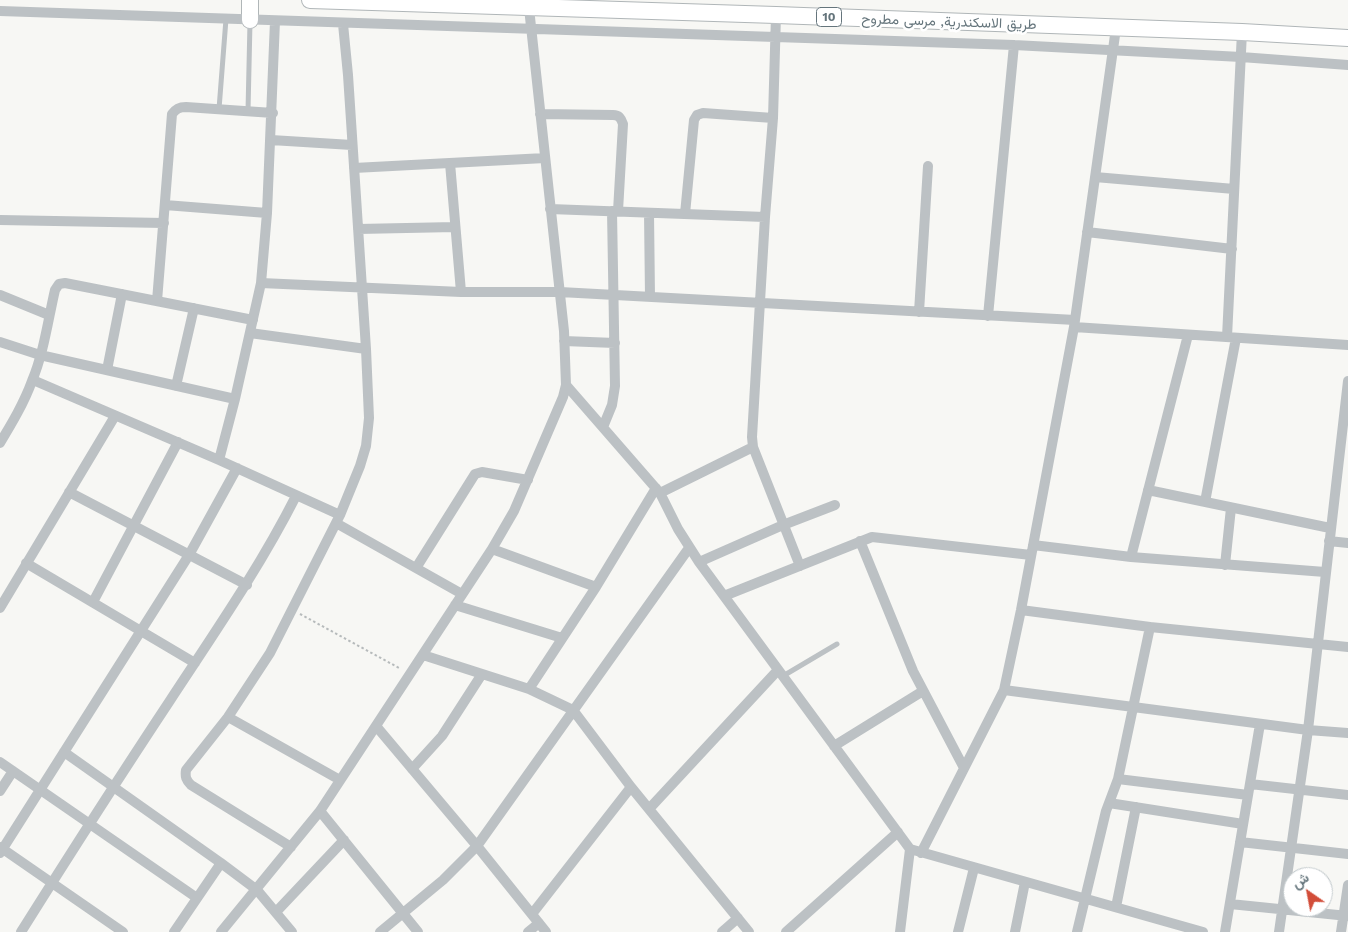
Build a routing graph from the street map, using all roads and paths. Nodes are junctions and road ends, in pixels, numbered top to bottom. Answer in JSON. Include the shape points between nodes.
{"nodes":[{"id":1,"x":250,"y":0,"type":"edge"},
{"id":2,"x":310,"y":0,"type":"edge"},
{"id":3,"x":529,"y":8,"type":"junction"},
{"id":4,"x":0,"y":11,"type":"edge"},
{"id":5,"x":776,"y":15,"type":"junction"},
{"id":6,"x":226,"y":19,"type":"junction"},
{"id":7,"x":250,"y":20,"type":"junction"},
{"id":8,"x":275,"y":21,"type":"junction"},
{"id":9,"x":343,"y":24,"type":"junction"},
{"id":10,"x":1116,"y":28,"type":"junction"},
{"id":11,"x":532,"y":30,"type":"junction"},
{"id":12,"x":1242,"y":32,"type":"junction"},
{"id":13,"x":775,"y":38,"type":"junction"},
{"id":14,"x":1348,"y":38,"type":"edge"},
{"id":15,"x":1014,"y":45,"type":"junction"},
{"id":16,"x":1112,"y":50,"type":"junction"},
{"id":17,"x":1241,"y":57,"type":"junction"},
{"id":18,"x":1348,"y":65,"type":"edge"},
{"id":19,"x":219,"y":109,"type":"junction"},
{"id":20,"x":248,"y":111,"type":"junction"},
{"id":21,"x":273,"y":113,"type":"junction"},
{"id":22,"x":540,"y":114,"type":"junction"},
{"id":23,"x":773,"y":118,"type":"junction"},
{"id":24,"x":271,"y":140,"type":"junction"},
{"id":25,"x":352,"y":144,"type":"junction"},
{"id":26,"x":545,"y":158,"type":"junction"},
{"id":27,"x":450,"y":163,"type":"junction"},
{"id":28,"x":928,"y":166,"type":"dead end"},
{"id":29,"x":354,"y":168,"type":"junction"},
{"id":30,"x":1095,"y":177,"type":"junction"},
{"id":31,"x":1234,"y":189,"type":"junction"},
{"id":32,"x":165,"y":206,"type":"junction"},
{"id":33,"x":550,"y":209,"type":"junction"},
{"id":34,"x":615,"y":211,"type":"junction"},
{"id":35,"x":267,"y":213,"type":"junction"},
{"id":36,"x":649,"y":213,"type":"junction"},
{"id":37,"x":685,"y":214,"type":"junction"},
{"id":38,"x":765,"y":217,"type":"junction"},
{"id":39,"x":0,"y":220,"type":"edge"},
{"id":40,"x":164,"y":223,"type":"junction"},
{"id":41,"x":455,"y":227,"type":"junction"},
{"id":42,"x":358,"y":229,"type":"junction"},
{"id":43,"x":1087,"y":232,"type":"junction"},
{"id":44,"x":1232,"y":249,"type":"junction"},
{"id":45,"x":261,"y":283,"type":"junction"},
{"id":46,"x":362,"y":289,"type":"junction"},
{"id":47,"x":461,"y":292,"type":"junction"},
{"id":48,"x":560,"y":292,"type":"junction"},
{"id":49,"x":122,"y":294,"type":"junction"},
{"id":50,"x":0,"y":295,"type":"edge"},
{"id":51,"x":615,"y":295,"type":"junction"},
{"id":52,"x":650,"y":297,"type":"junction"},
{"id":53,"x":158,"y":300,"type":"junction"},
{"id":54,"x":760,"y":303,"type":"junction"},
{"id":55,"x":194,"y":308,"type":"junction"},
{"id":56,"x":919,"y":312,"type":"junction"},
{"id":57,"x":49,"y":315,"type":"junction"},
{"id":58,"x":988,"y":316,"type":"junction"},
{"id":59,"x":253,"y":320,"type":"junction"},
{"id":60,"x":1075,"y":324,"type":"junction"},
{"id":61,"x":250,"y":333,"type":"junction"},
{"id":62,"x":1188,"y":335,"type":"junction"},
{"id":63,"x":1232,"y":338,"type":"junction"},
{"id":64,"x":564,"y":341,"type":"junction"},
{"id":65,"x":0,"y":342,"type":"edge"},
{"id":66,"x":615,"y":343,"type":"junction"},
{"id":67,"x":1348,"y":345,"type":"edge"},
{"id":68,"x":366,"y":349,"type":"junction"},
{"id":69,"x":40,"y":355,"type":"junction"},
{"id":70,"x":107,"y":370,"type":"junction"},
{"id":71,"x":33,"y":380,"type":"junction"},
{"id":72,"x":1348,"y":381,"type":"edge"},
{"id":73,"x":566,"y":385,"type":"junction"},
{"id":74,"x":176,"y":386,"type":"junction"},
{"id":75,"x":235,"y":399,"type":"junction"},
{"id":76,"x":115,"y":416,"type":"junction"},
{"id":77,"x":604,"y":427,"type":"junction"},
{"id":78,"x":178,"y":442,"type":"junction"},
{"id":79,"x":0,"y":443,"type":"edge"},
{"id":80,"x":752,"y":447,"type":"junction"},
{"id":81,"x":219,"y":460,"type":"junction"},
{"id":82,"x":237,"y":468,"type":"junction"},
{"id":83,"x":528,"y":480,"type":"junction"},
{"id":84,"x":658,"y":490,"type":"junction"},
{"id":85,"x":1148,"y":490,"type":"junction"},
{"id":86,"x":69,"y":492,"type":"junction"},
{"id":87,"x":296,"y":496,"type":"junction"},
{"id":88,"x":1205,"y":502,"type":"junction"},
{"id":89,"x":835,"y":506,"type":"dead end"},
{"id":90,"x":1231,"y":508,"type":"junction"},
{"id":91,"x":338,"y":519,"type":"junction"},
{"id":92,"x":783,"y":525,"type":"junction"},
{"id":93,"x":133,"y":526,"type":"junction"},
{"id":94,"x":1330,"y":528,"type":"junction"},
{"id":95,"x":860,"y":541,"type":"junction"},
{"id":96,"x":1329,"y":541,"type":"junction"},
{"id":97,"x":1348,"y":544,"type":"edge"},
{"id":98,"x":689,"y":548,"type":"junction"},
{"id":99,"x":492,"y":549,"type":"junction"},
{"id":100,"x":1032,"y":550,"type":"junction"},
{"id":101,"x":189,"y":555,"type":"junction"},
{"id":102,"x":1131,"y":557,"type":"junction"},
{"id":103,"x":699,"y":562,"type":"junction"},
{"id":104,"x":26,"y":563,"type":"junction"},
{"id":105,"x":800,"y":566,"type":"junction"},
{"id":106,"x":1225,"y":566,"type":"junction"},
{"id":107,"x":416,"y":568,"type":"junction"},
{"id":108,"x":1325,"y":572,"type":"junction"},
{"id":109,"x":246,"y":585,"type":"junction"},
{"id":110,"x":596,"y":587,"type":"junction"},
{"id":111,"x":462,"y":594,"type":"junction"},
{"id":112,"x":724,"y":596,"type":"junction"},
{"id":113,"x":93,"y":602,"type":"junction"},
{"id":114,"x":455,"y":605,"type":"junction"},
{"id":115,"x":0,"y":608,"type":"edge"},
{"id":116,"x":293,"y":610,"type":"junction"},
{"id":117,"x":1021,"y":610,"type":"junction"},
{"id":118,"x":1150,"y":627,"type":"junction"},
{"id":119,"x":141,"y":630,"type":"junction"},
{"id":120,"x":562,"y":638,"type":"junction"},
{"id":121,"x":1317,"y":643,"type":"junction"},
{"id":122,"x":838,"y":644,"type":"dead end"},
{"id":123,"x":1348,"y":647,"type":"edge"},
{"id":124,"x":423,"y":655,"type":"junction"},
{"id":125,"x":195,"y":663,"type":"junction"},
{"id":126,"x":781,"y":673,"type":"junction"},
{"id":127,"x":410,"y":674,"type":"junction"},
{"id":128,"x":482,"y":674,"type":"junction"},
{"id":129,"x":529,"y":689,"type":"junction"},
{"id":130,"x":1004,"y":690,"type":"junction"},
{"id":131,"x":923,"y":691,"type":"junction"},
{"id":132,"x":1134,"y":708,"type":"junction"},
{"id":133,"x":573,"y":710,"type":"junction"},
{"id":134,"x":228,"y":717,"type":"junction"},
{"id":135,"x":1260,"y":724,"type":"junction"},
{"id":136,"x":376,"y":726,"type":"junction"},
{"id":137,"x":1308,"y":730,"type":"junction"},
{"id":138,"x":1348,"y":733,"type":"edge"},
{"id":139,"x":834,"y":746,"type":"junction"},
{"id":140,"x":64,"y":752,"type":"junction"},
{"id":141,"x":0,"y":762,"type":"edge"},
{"id":142,"x":964,"y":768,"type":"junction"},
{"id":143,"x":412,"y":769,"type":"junction"},
{"id":144,"x":13,"y":771,"type":"junction"},
{"id":145,"x":1118,"y":778,"type":"junction"},
{"id":146,"x":340,"y":780,"type":"junction"},
{"id":147,"x":1250,"y":784,"type":"junction"},
{"id":148,"x":113,"y":787,"type":"junction"},
{"id":149,"x":630,"y":787,"type":"junction"},
{"id":150,"x":1300,"y":789,"type":"junction"},
{"id":151,"x":40,"y":790,"type":"junction"},
{"id":152,"x":0,"y":791,"type":"edge"},
{"id":153,"x":1248,"y":795,"type":"junction"},
{"id":154,"x":1348,"y":795,"type":"edge"},
{"id":155,"x":1109,"y":803,"type":"junction"},
{"id":156,"x":1136,"y":807,"type":"junction"},
{"id":157,"x":648,"y":809,"type":"junction"},
{"id":158,"x":320,"y":811,"type":"junction"},
{"id":159,"x":89,"y":824,"type":"junction"},
{"id":160,"x":1243,"y":824,"type":"junction"},
{"id":161,"x":898,"y":832,"type":"junction"},
{"id":162,"x":344,"y":840,"type":"junction"},
{"id":163,"x":1240,"y":842,"type":"junction"},
{"id":164,"x":477,"y":846,"type":"junction"},
{"id":165,"x":1292,"y":847,"type":"junction"},
{"id":166,"x":291,"y":848,"type":"junction"},
{"id":167,"x":1,"y":849,"type":"edge"},
{"id":168,"x":910,"y":849,"type":"junction"},
{"id":169,"x":921,"y":853,"type":"junction"},
{"id":170,"x":1348,"y":854,"type":"edge"},
{"id":171,"x":221,"y":863,"type":"junction"},
{"id":172,"x":974,"y":868,"type":"junction"},
{"id":173,"x":52,"y":882,"type":"junction"},
{"id":174,"x":1025,"y":882,"type":"junction"},
{"id":175,"x":1348,"y":885,"type":"edge"},
{"id":176,"x":257,"y":890,"type":"junction"},
{"id":177,"x":197,"y":898,"type":"junction"},
{"id":178,"x":1085,"y":899,"type":"junction"},
{"id":179,"x":1230,"y":904,"type":"junction"},
{"id":180,"x":1116,"y":908,"type":"junction"},
{"id":181,"x":1282,"y":909,"type":"junction"},
{"id":182,"x":276,"y":912,"type":"junction"},
{"id":183,"x":402,"y":913,"type":"junction"},
{"id":184,"x":532,"y":914,"type":"junction"},
{"id":185,"x":1345,"y":916,"type":"edge"},
{"id":186,"x":738,"y":918,"type":"junction"},
{"id":187,"x":109,"y":922,"type":"junction"},
{"id":188,"x":539,"y":923,"type":"junction"},
{"id":189,"x":1185,"y":929,"type":"edge"},
{"id":190,"x":21,"y":932,"type":"edge"},
{"id":191,"x":102,"y":932,"type":"edge"},
{"id":192,"x":123,"y":932,"type":"edge"},
{"id":193,"x":174,"y":932,"type":"edge"},
{"id":194,"x":221,"y":932,"type":"edge"},
{"id":195,"x":292,"y":932,"type":"edge"},
{"id":196,"x":380,"y":932,"type":"edge"},
{"id":197,"x":418,"y":932,"type":"edge"},
{"id":198,"x":528,"y":932,"type":"edge"},
{"id":199,"x":546,"y":932,"type":"edge"},
{"id":200,"x":722,"y":932,"type":"edge"},
{"id":201,"x":749,"y":932,"type":"edge"},
{"id":202,"x":786,"y":932,"type":"edge"},
{"id":203,"x":900,"y":932,"type":"edge"},
{"id":204,"x":958,"y":932,"type":"edge"},
{"id":205,"x":1015,"y":932,"type":"edge"},
{"id":206,"x":1077,"y":932,"type":"edge"},
{"id":207,"x":1203,"y":932,"type":"edge"},
{"id":208,"x":1225,"y":932,"type":"edge"},
{"id":209,"x":1279,"y":932,"type":"edge"},
{"id":210,"x":1341,"y":932,"type":"edge"}],
"edges":[{"from":1,"to":7,"type":"main road"},
{"from":2,"to":3,"type":"main road","name":"طريق الاسكندرية, مرسى مطروح","number":"10"},
{"from":3,"to":5,"type":"main road","name":"طريق الاسكندرية, مرسى مطروح","number":"10"},
{"from":3,"to":11,"type":"street"},
{"from":4,"to":6,"type":"street"},
{"from":5,"to":10,"type":"main road","name":"طريق الاسكندرية, مرسى مطروح","number":"10"},
{"from":5,"to":13,"type":"street"},
{"from":6,"to":7,"type":"street"},
{"from":6,"to":19,"type":"lane"},
{"from":7,"to":8,"type":"street"},
{"from":7,"to":20,"type":"lane"},
{"from":8,"to":9,"type":"street"},
{"from":8,"to":21,"type":"street"},
{"from":9,"to":11,"type":"street"},
{"from":9,"to":25,"type":"street"},
{"from":10,"to":12,"type":"main road","name":"طريق الاسكندرية, مرسى مطروح","number":"10"},
{"from":10,"to":16,"type":"street"},
{"from":11,"to":13,"type":"street"},
{"from":11,"to":22,"type":"street"},
{"from":12,"to":14,"type":"main road","name":"طريق الاسكندرية, مرسى مطروح","number":"10"},
{"from":12,"to":17,"type":"street"},
{"from":13,"to":15,"type":"street"},
{"from":13,"to":23,"type":"street"},
{"from":15,"to":16,"type":"street"},
{"from":15,"to":58,"type":"street"},
{"from":16,"to":17,"type":"street"},
{"from":16,"to":30,"type":"street"},
{"from":17,"to":18,"type":"street"},
{"from":17,"to":31,"type":"street"},
{"from":19,"to":20,"type":"street"},
{"from":19,"to":32,"type":"street","via":[[180,107],[172,114]]},
{"from":20,"to":21,"type":"street"},
{"from":21,"to":24,"type":"street"},
{"from":22,"to":26,"type":"street"},
{"from":22,"to":34,"type":"street","via":[[613,115],[622,120]]},
{"from":23,"to":37,"type":"street","via":[[697,115]]},
{"from":23,"to":38,"type":"street"},
{"from":24,"to":25,"type":"street"},
{"from":24,"to":35,"type":"street"},
{"from":25,"to":29,"type":"street"},
{"from":26,"to":27,"type":"street"},
{"from":26,"to":33,"type":"street"},
{"from":27,"to":29,"type":"street"},
{"from":27,"to":41,"type":"street"},
{"from":28,"to":56,"type":"street"},
{"from":29,"to":42,"type":"street"},
{"from":30,"to":31,"type":"street"},
{"from":30,"to":43,"type":"street"},
{"from":31,"to":44,"type":"street"},
{"from":32,"to":35,"type":"street"},
{"from":32,"to":40,"type":"street"},
{"from":33,"to":34,"type":"street"},
{"from":33,"to":48,"type":"street"},
{"from":34,"to":36,"type":"street"},
{"from":34,"to":51,"type":"street"},
{"from":35,"to":45,"type":"street"},
{"from":36,"to":37,"type":"street"},
{"from":36,"to":52,"type":"street"},
{"from":37,"to":38,"type":"street"},
{"from":38,"to":54,"type":"street"},
{"from":39,"to":40,"type":"street"},
{"from":40,"to":53,"type":"street"},
{"from":41,"to":42,"type":"street"},
{"from":41,"to":47,"type":"street"},
{"from":42,"to":46,"type":"street"},
{"from":43,"to":44,"type":"street"},
{"from":43,"to":60,"type":"street"},
{"from":44,"to":63,"type":"street"},
{"from":45,"to":46,"type":"street"},
{"from":45,"to":59,"type":"street"},
{"from":46,"to":47,"type":"street"},
{"from":46,"to":68,"type":"street"},
{"from":47,"to":48,"type":"street"},
{"from":48,"to":51,"type":"street"},
{"from":48,"to":64,"type":"street"},
{"from":49,"to":53,"type":"street"},
{"from":49,"to":57,"type":"street","via":[[62,283],[56,286]]},
{"from":49,"to":70,"type":"street"},
{"from":50,"to":57,"type":"street"},
{"from":51,"to":52,"type":"street"},
{"from":51,"to":66,"type":"street"},
{"from":52,"to":54,"type":"street"},
{"from":53,"to":55,"type":"street"},
{"from":54,"to":56,"type":"street"},
{"from":54,"to":80,"type":"street"},
{"from":55,"to":59,"type":"street"},
{"from":55,"to":74,"type":"street"},
{"from":56,"to":58,"type":"street"},
{"from":57,"to":69,"type":"street"},
{"from":58,"to":60,"type":"street"},
{"from":59,"to":61,"type":"street"},
{"from":60,"to":62,"type":"street"},
{"from":60,"to":100,"type":"street"},
{"from":61,"to":68,"type":"street"},
{"from":61,"to":75,"type":"street"},
{"from":62,"to":63,"type":"street"},
{"from":62,"to":85,"type":"street"},
{"from":63,"to":67,"type":"street"},
{"from":63,"to":88,"type":"street"},
{"from":64,"to":66,"type":"street"},
{"from":64,"to":73,"type":"street"},
{"from":65,"to":69,"type":"street"},
{"from":66,"to":77,"type":"street","via":[[614,396]]},
{"from":68,"to":91,"type":"street","via":[[368,435],[362,461]]},
{"from":69,"to":70,"type":"street"},
{"from":69,"to":71,"type":"street"},
{"from":70,"to":74,"type":"street"},
{"from":71,"to":76,"type":"street"},
{"from":71,"to":79,"type":"street"},
{"from":72,"to":94,"type":"street"},
{"from":73,"to":77,"type":"street"},
{"from":73,"to":83,"type":"street"},
{"from":74,"to":75,"type":"street"},
{"from":75,"to":81,"type":"street"},
{"from":76,"to":78,"type":"street"},
{"from":76,"to":86,"type":"street"},
{"from":77,"to":84,"type":"street"},
{"from":78,"to":81,"type":"street"},
{"from":78,"to":93,"type":"street"},
{"from":80,"to":84,"type":"street"},
{"from":80,"to":92,"type":"street"},
{"from":81,"to":82,"type":"street"},
{"from":82,"to":87,"type":"street"},
{"from":82,"to":101,"type":"street"},
{"from":83,"to":99,"type":"street"},
{"from":83,"to":107,"type":"street","via":[[482,472],[475,474]]},
{"from":84,"to":98,"type":"street"},
{"from":84,"to":110,"type":"street"},
{"from":85,"to":88,"type":"street"},
{"from":85,"to":102,"type":"street"},
{"from":86,"to":93,"type":"street"},
{"from":86,"to":104,"type":"street"},
{"from":87,"to":91,"type":"street"},
{"from":87,"to":109,"type":"street"},
{"from":88,"to":90,"type":"street"},
{"from":89,"to":92,"type":"street"},
{"from":90,"to":94,"type":"street"},
{"from":90,"to":106,"type":"street"},
{"from":91,"to":107,"type":"street"},
{"from":91,"to":116,"type":"street"},
{"from":92,"to":103,"type":"street"},
{"from":92,"to":105,"type":"street"},
{"from":93,"to":101,"type":"street"},
{"from":93,"to":113,"type":"street"},
{"from":94,"to":96,"type":"street"},
{"from":95,"to":100,"type":"street","via":[[880,537]]},
{"from":95,"to":105,"type":"street"},
{"from":95,"to":131,"type":"street"},
{"from":96,"to":97,"type":"street"},
{"from":96,"to":108,"type":"street"},
{"from":98,"to":103,"type":"street"},
{"from":98,"to":133,"type":"street"},
{"from":99,"to":110,"type":"street"},
{"from":99,"to":111,"type":"street"},
{"from":100,"to":102,"type":"street"},
{"from":100,"to":117,"type":"street"},
{"from":101,"to":109,"type":"street"},
{"from":101,"to":119,"type":"street"},
{"from":102,"to":106,"type":"street"},
{"from":103,"to":112,"type":"street"},
{"from":104,"to":113,"type":"street"},
{"from":104,"to":115,"type":"street"},
{"from":105,"to":112,"type":"street"},
{"from":106,"to":108,"type":"street"},
{"from":107,"to":111,"type":"street"},
{"from":108,"to":121,"type":"street"},
{"from":109,"to":125,"type":"street"},
{"from":110,"to":120,"type":"street"},
{"from":111,"to":114,"type":"street"},
{"from":112,"to":126,"type":"street"},
{"from":113,"to":119,"type":"street"},
{"from":114,"to":120,"type":"street"},
{"from":114,"to":124,"type":"street"},
{"from":116,"to":127,"type":"path"},
{"from":116,"to":134,"type":"street","via":[[270,653]]},
{"from":117,"to":118,"type":"street"},
{"from":117,"to":130,"type":"street"},
{"from":118,"to":121,"type":"street"},
{"from":118,"to":132,"type":"street"},
{"from":119,"to":125,"type":"street"},
{"from":119,"to":140,"type":"street"},
{"from":120,"to":129,"type":"street"},
{"from":121,"to":123,"type":"street"},
{"from":121,"to":137,"type":"street"},
{"from":122,"to":126,"type":"lane"},
{"from":124,"to":127,"type":"street"},
{"from":124,"to":128,"type":"street"},
{"from":125,"to":148,"type":"street"},
{"from":126,"to":139,"type":"street"},
{"from":126,"to":157,"type":"street"},
{"from":127,"to":136,"type":"street"},
{"from":128,"to":129,"type":"street"},
{"from":128,"to":143,"type":"street","via":[[442,736]]},
{"from":129,"to":133,"type":"street"},
{"from":130,"to":132,"type":"street"},
{"from":130,"to":142,"type":"street"},
{"from":131,"to":139,"type":"street"},
{"from":131,"to":142,"type":"street"},
{"from":132,"to":135,"type":"street"},
{"from":132,"to":145,"type":"street"},
{"from":133,"to":149,"type":"street"},
{"from":133,"to":164,"type":"street"},
{"from":134,"to":146,"type":"street"},
{"from":134,"to":166,"type":"street","via":[[186,770],[186,780]]},
{"from":135,"to":137,"type":"street"},
{"from":135,"to":147,"type":"street"},
{"from":136,"to":143,"type":"street"},
{"from":136,"to":146,"type":"street"},
{"from":137,"to":138,"type":"street"},
{"from":137,"to":150,"type":"street"},
{"from":139,"to":161,"type":"street"},
{"from":140,"to":148,"type":"street"},
{"from":140,"to":151,"type":"street"},
{"from":141,"to":144,"type":"street"},
{"from":142,"to":169,"type":"street"},
{"from":143,"to":164,"type":"street"},
{"from":144,"to":151,"type":"street"},
{"from":144,"to":152,"type":"street"},
{"from":145,"to":153,"type":"street"},
{"from":145,"to":155,"type":"street"},
{"from":146,"to":158,"type":"street"},
{"from":147,"to":150,"type":"street"},
{"from":147,"to":153,"type":"street"},
{"from":148,"to":159,"type":"street"},
{"from":148,"to":171,"type":"street"},
{"from":149,"to":157,"type":"street"},
{"from":149,"to":184,"type":"street"},
{"from":150,"to":154,"type":"street"},
{"from":150,"to":165,"type":"street"},
{"from":151,"to":159,"type":"street"},
{"from":151,"to":167,"type":"street"},
{"from":153,"to":160,"type":"street"},
{"from":155,"to":156,"type":"street"},
{"from":155,"to":178,"type":"street"},
{"from":156,"to":160,"type":"street"},
{"from":156,"to":180,"type":"street"},
{"from":157,"to":186,"type":"street"},
{"from":158,"to":162,"type":"street"},
{"from":158,"to":166,"type":"street"},
{"from":159,"to":173,"type":"street"},
{"from":159,"to":177,"type":"street"},
{"from":160,"to":163,"type":"street"},
{"from":161,"to":168,"type":"street"},
{"from":161,"to":202,"type":"street"},
{"from":162,"to":182,"type":"street"},
{"from":162,"to":183,"type":"street"},
{"from":163,"to":165,"type":"street"},
{"from":163,"to":179,"type":"street"},
{"from":164,"to":183,"type":"street","via":[[448,876]]},
{"from":164,"to":184,"type":"street"},
{"from":165,"to":170,"type":"street"},
{"from":165,"to":181,"type":"street"},
{"from":166,"to":176,"type":"street"},
{"from":167,"to":173,"type":"street"},
{"from":168,"to":169,"type":"street"},
{"from":168,"to":203,"type":"street"},
{"from":169,"to":172,"type":"street"},
{"from":171,"to":176,"type":"street"},
{"from":171,"to":177,"type":"street"},
{"from":172,"to":174,"type":"street"},
{"from":172,"to":204,"type":"street"},
{"from":173,"to":187,"type":"street"},
{"from":173,"to":190,"type":"street"},
{"from":174,"to":178,"type":"street"},
{"from":174,"to":205,"type":"street"},
{"from":175,"to":185,"type":"street"},
{"from":176,"to":182,"type":"street"},
{"from":176,"to":194,"type":"street"},
{"from":177,"to":193,"type":"street"},
{"from":178,"to":180,"type":"street"},
{"from":178,"to":206,"type":"street"},
{"from":179,"to":181,"type":"street"},
{"from":179,"to":208,"type":"street"},
{"from":180,"to":189,"type":"street"},
{"from":181,"to":185,"type":"street"},
{"from":181,"to":209,"type":"street"},
{"from":182,"to":195,"type":"street"},
{"from":183,"to":196,"type":"street"},
{"from":183,"to":197,"type":"street"},
{"from":184,"to":188,"type":"street"},
{"from":185,"to":210,"type":"street"},
{"from":186,"to":200,"type":"street"},
{"from":186,"to":201,"type":"street"},
{"from":187,"to":191,"type":"street"},
{"from":187,"to":192,"type":"street"},
{"from":188,"to":198,"type":"street"},
{"from":188,"to":199,"type":"street"},
{"from":189,"to":207,"type":"street"}]}
